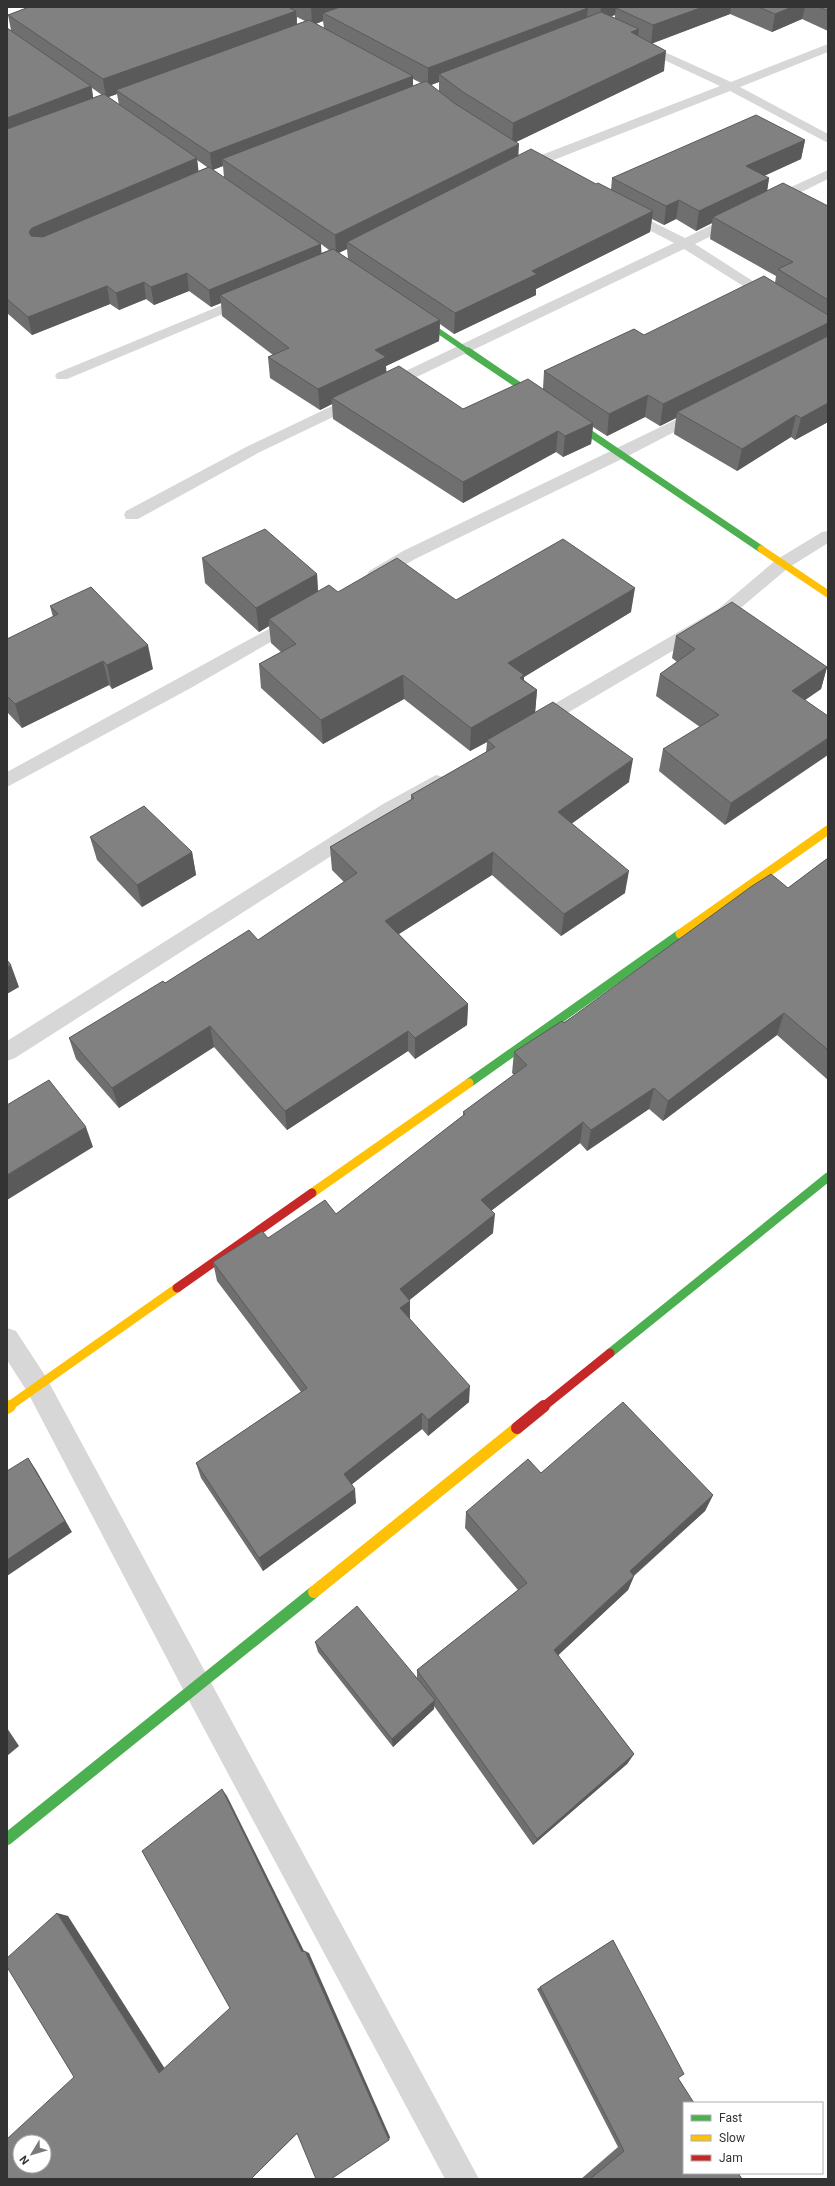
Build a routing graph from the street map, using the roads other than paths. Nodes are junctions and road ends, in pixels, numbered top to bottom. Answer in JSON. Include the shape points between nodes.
{"nodes":[{"id":1,"x":625,"y":38,"type":"edge"},
{"id":2,"x":828,"y":48,"type":"edge"},
{"id":3,"x":730,"y":86,"type":"junction"},
{"id":4,"x":828,"y":139,"type":"edge"},
{"id":5,"x":517,"y":154,"type":"edge"},
{"id":6,"x":530,"y":163,"type":"junction"},
{"id":7,"x":544,"y":170,"type":"edge"},
{"id":8,"x":509,"y":173,"type":"edge"},
{"id":9,"x":828,"y":174,"type":"edge"},
{"id":10,"x":614,"y":206,"type":"edge"},
{"id":11,"x":684,"y":242,"type":"junction"},
{"id":12,"x":264,"y":292,"type":"edge"},
{"id":13,"x":782,"y":304,"type":"edge"},
{"id":14,"x":407,"y":310,"type":"edge"},
{"id":15,"x":466,"y":349,"type":"junction"},
{"id":16,"x":62,"y":376,"type":"dead end"},
{"id":17,"x":717,"y":404,"type":"edge"},
{"id":18,"x":620,"y":454,"type":"junction"},
{"id":19,"x":132,"y":516,"type":"dead end"},
{"id":20,"x":828,"y":536,"type":"edge"},
{"id":21,"x":782,"y":564,"type":"junction"},
{"id":22,"x":361,"y":583,"type":"edge"},
{"id":23,"x":828,"y":594,"type":"edge"},
{"id":24,"x":313,"y":610,"type":"edge"},
{"id":25,"x":519,"y":733,"type":"edge"},
{"id":26,"x":451,"y":773,"type":"edge"},
{"id":27,"x":7,"y":780,"type":"edge"},
{"id":28,"x":828,"y":830,"type":"edge"},
{"id":29,"x":7,"y":1052,"type":"edge"},
{"id":30,"x":828,"y":1178,"type":"edge"},
{"id":31,"x":7,"y":1339,"type":"edge"},
{"id":32,"x":37,"y":1385,"type":"junction"},
{"id":33,"x":7,"y":1408,"type":"edge"},
{"id":34,"x":196,"y":1685,"type":"junction"},
{"id":35,"x":7,"y":1839,"type":"edge"},
{"id":36,"x":464,"y":2179,"type":"edge"}],
"edges":[{"from":1,"to":3,"type":"street"},
{"from":2,"to":3,"type":"street"},
{"from":3,"to":4,"type":"street"},
{"from":3,"to":6,"type":"street"},
{"from":5,"to":6,"type":"street"},
{"from":6,"to":7,"type":"street"},
{"from":6,"to":8,"type":"street"},
{"from":9,"to":11,"type":"street"},
{"from":10,"to":11,"type":"street"},
{"from":11,"to":13,"type":"street"},
{"from":11,"to":15,"type":"street"},
{"from":12,"to":16,"type":"street"},
{"from":14,"to":15,"type":"street"},
{"from":15,"to":18,"type":"street"},
{"from":15,"to":19,"type":"street","via":[[254,449]]},
{"from":17,"to":18,"type":"street"},
{"from":18,"to":21,"type":"street"},
{"from":18,"to":22,"type":"street","via":[[409,555]]},
{"from":20,"to":21,"type":"street"},
{"from":21,"to":23,"type":"street"},
{"from":21,"to":25,"type":"street","via":[[724,613]]},
{"from":24,"to":27,"type":"street","via":[[183,685]]},
{"from":26,"to":29,"type":"street"},
{"from":28,"to":32,"type":"street"},
{"from":30,"to":34,"type":"street"},
{"from":31,"to":32,"type":"street"},
{"from":32,"to":33,"type":"street"},
{"from":32,"to":34,"type":"street"},
{"from":34,"to":35,"type":"street"},
{"from":34,"to":36,"type":"street"}]}
